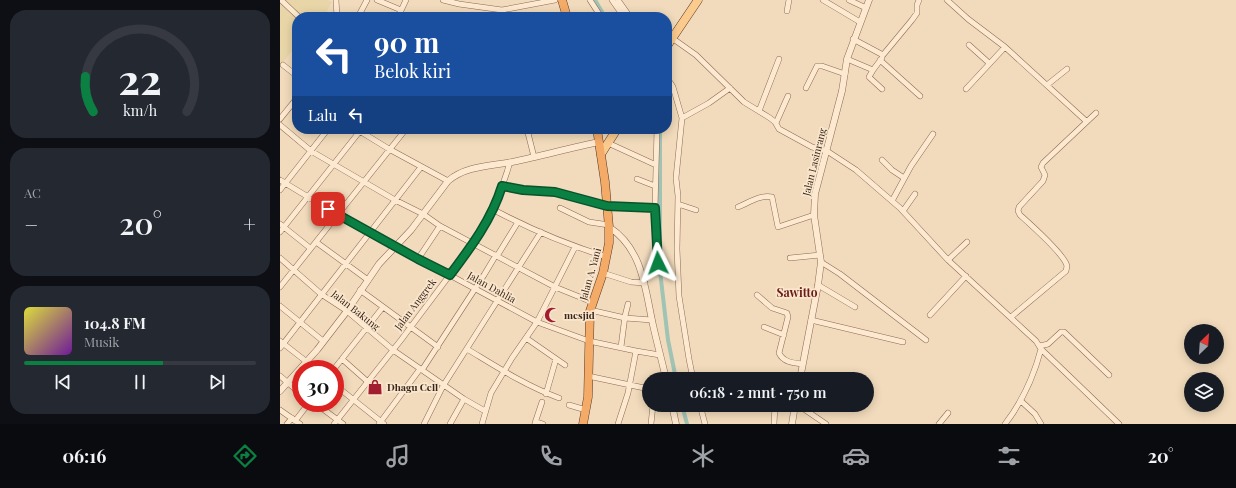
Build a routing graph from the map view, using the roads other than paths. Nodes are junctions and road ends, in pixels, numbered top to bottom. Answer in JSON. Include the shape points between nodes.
{"nodes":[{"id":1,"x":281,"y":0,"type":"edge"},
{"id":2,"x":336,"y":0,"type":"edge"},
{"id":3,"x":367,"y":0,"type":"edge"},
{"id":4,"x":377,"y":0,"type":"edge"},
{"id":5,"x":406,"y":0,"type":"edge"},
{"id":6,"x":443,"y":0,"type":"edge"},
{"id":7,"x":555,"y":0,"type":"edge"},
{"id":8,"x":562,"y":0,"type":"edge"},
{"id":9,"x":590,"y":0,"type":"edge"},
{"id":10,"x":612,"y":0,"type":"edge"},
{"id":11,"x":618,"y":0,"type":"edge"},
{"id":12,"x":698,"y":0,"type":"edge"},
{"id":13,"x":789,"y":0,"type":"edge"},
{"id":14,"x":823,"y":0,"type":"edge"},
{"id":15,"x":849,"y":0,"type":"edge"},
{"id":16,"x":869,"y":0,"type":"edge"},
{"id":17,"x":919,"y":0,"type":"edge"},
{"id":18,"x":947,"y":0,"type":"edge"},
{"id":19,"x":460,"y":2,"type":"edge"},
{"id":20,"x":866,"y":8,"type":"junction"},
{"id":21,"x":401,"y":10,"type":"joint"},
{"id":22,"x":502,"y":10,"type":"joint"},
{"id":23,"x":787,"y":11,"type":"dead end"},
{"id":24,"x":294,"y":12,"type":"edge"},
{"id":25,"x":337,"y":12,"type":"edge"},
{"id":26,"x":361,"y":12,"type":"edge"},
{"id":27,"x":566,"y":12,"type":"edge"},
{"id":28,"x":598,"y":12,"type":"edge"},
{"id":29,"x":620,"y":12,"type":"edge"},
{"id":30,"x":626,"y":12,"type":"edge"},
{"id":31,"x":860,"y":22,"type":"junction"},
{"id":32,"x":672,"y":38,"type":"joint"},
{"id":33,"x":853,"y":39,"type":"junction"},
{"id":34,"x":969,"y":45,"type":"dead end"},
{"id":35,"x":1005,"y":47,"type":"junction"},
{"id":36,"x":882,"y":58,"type":"junction"},
{"id":37,"x":779,"y":59,"type":"dead end"},
{"id":38,"x":847,"y":59,"type":"junction"},
{"id":39,"x":989,"y":63,"type":"junction"},
{"id":40,"x":283,"y":65,"type":"dead end"},
{"id":41,"x":1067,"y":69,"type":"dead end"},
{"id":42,"x":873,"y":70,"type":"junction"},
{"id":43,"x":292,"y":72,"type":"edge"},
{"id":44,"x":845,"y":74,"type":"junction"},
{"id":45,"x":1047,"y":85,"type":"junction"},
{"id":46,"x":672,"y":86,"type":"edge"},
{"id":47,"x":730,"y":88,"type":"junction"},
{"id":48,"x":806,"y":88,"type":"dead end"},
{"id":49,"x":882,"y":89,"type":"dead end"},
{"id":50,"x":966,"y":90,"type":"dead end"},
{"id":51,"x":788,"y":96,"type":"dead end"},
{"id":52,"x":920,"y":96,"type":"dead end"},
{"id":53,"x":292,"y":104,"type":"edge"},
{"id":54,"x":759,"y":111,"type":"junction"},
{"id":55,"x":1096,"y":113,"type":"dead end"},
{"id":56,"x":682,"y":118,"type":"junction"},
{"id":57,"x":280,"y":119,"type":"edge"},
{"id":58,"x":1086,"y":121,"type":"junction"},
{"id":59,"x":776,"y":123,"type":"junction"},
{"id":60,"x":280,"y":125,"type":"edge"},
{"id":61,"x":324,"y":134,"type":"edge"},
{"id":62,"x":355,"y":134,"type":"edge"},
{"id":63,"x":365,"y":134,"type":"edge"},
{"id":64,"x":402,"y":134,"type":"edge"},
{"id":65,"x":528,"y":134,"type":"edge"},
{"id":66,"x":597,"y":134,"type":"edge"},
{"id":67,"x":614,"y":134,"type":"edge"},
{"id":68,"x":657,"y":134,"type":"edge"},
{"id":69,"x":933,"y":134,"type":"dead end"},
{"id":70,"x":599,"y":142,"type":"junction"},
{"id":71,"x":608,"y":143,"type":"junction"},
{"id":72,"x":389,"y":149,"type":"junction"},
{"id":73,"x":827,"y":151,"type":"junction"},
{"id":74,"x":311,"y":152,"type":"junction"},
{"id":75,"x":601,"y":154,"type":"junction"},
{"id":76,"x":534,"y":157,"type":"junction"},
{"id":77,"x":882,"y":160,"type":"dead end"},
{"id":78,"x":510,"y":162,"type":"junction"},
{"id":79,"x":334,"y":165,"type":"junction"},
{"id":80,"x":656,"y":165,"type":"junction"},
{"id":81,"x":421,"y":167,"type":"junction"},
{"id":82,"x":904,"y":178,"type":"junction"},
{"id":83,"x":637,"y":179,"type":"dead end"},
{"id":84,"x":280,"y":180,"type":"edge"},
{"id":85,"x":448,"y":181,"type":"junction"},
{"id":86,"x":364,"y":182,"type":"junction"},
{"id":87,"x":285,"y":184,"type":"junction"},
{"id":88,"x":502,"y":186,"type":"junction"},
{"id":89,"x":655,"y":186,"type":"junction"},
{"id":90,"x":280,"y":190,"type":"edge"},
{"id":91,"x":915,"y":194,"type":"dead end"},
{"id":92,"x":307,"y":197,"type":"junction"},
{"id":93,"x":395,"y":200,"type":"junction"},
{"id":94,"x":892,"y":201,"type":"junction"},
{"id":95,"x":678,"y":204,"type":"junction"},
{"id":96,"x":607,"y":206,"type":"junction"},
{"id":97,"x":560,"y":208,"type":"dead end"},
{"id":98,"x":655,"y":208,"type":"junction"},
{"id":99,"x":738,"y":208,"type":"dead end"},
{"id":100,"x":494,"y":210,"type":"junction"},
{"id":101,"x":696,"y":210,"type":"dead end"},
{"id":102,"x":903,"y":212,"type":"junction"},
{"id":103,"x":423,"y":214,"type":"junction"},
{"id":104,"x":338,"y":215,"type":"junction"},
{"id":105,"x":814,"y":215,"type":"junction"},
{"id":106,"x":518,"y":222,"type":"junction"},
{"id":107,"x":440,"y":226,"type":"junction"},
{"id":108,"x":609,"y":226,"type":"junction"},
{"id":109,"x":281,"y":228,"type":"edge"},
{"id":110,"x":370,"y":232,"type":"junction"},
{"id":111,"x":541,"y":232,"type":"junction"},
{"id":112,"x":316,"y":242,"type":"junction"},
{"id":113,"x":967,"y":242,"type":"dead end"},
{"id":114,"x":473,"y":244,"type":"junction"},
{"id":115,"x":396,"y":246,"type":"junction"},
{"id":116,"x":575,"y":247,"type":"junction"},
{"id":117,"x":310,"y":248,"type":"junction"},
{"id":118,"x":496,"y":255,"type":"junction"},
{"id":119,"x":607,"y":257,"type":"junction"},
{"id":120,"x":280,"y":258,"type":"edge"},
{"id":121,"x":790,"y":258,"type":"dead end"},
{"id":122,"x":821,"y":258,"type":"junction"},
{"id":123,"x":418,"y":259,"type":"junction"},
{"id":124,"x":948,"y":260,"type":"junction"},
{"id":125,"x":345,"y":263,"type":"junction"},
{"id":126,"x":658,"y":263,"type":"dead end"},
{"id":127,"x":519,"y":268,"type":"junction"},
{"id":128,"x":294,"y":270,"type":"junction"},
{"id":129,"x":603,"y":273,"type":"junction"},
{"id":130,"x":450,"y":275,"type":"junction"},
{"id":131,"x":966,"y":276,"type":"junction"},
{"id":132,"x":368,"y":280,"type":"junction"},
{"id":133,"x":644,"y":283,"type":"junction"},
{"id":134,"x":818,"y":284,"type":"junction"},
{"id":135,"x":555,"y":286,"type":"junction"},
{"id":136,"x":280,"y":287,"type":"edge"},
{"id":137,"x":475,"y":288,"type":"junction"},
{"id":138,"x":360,"y":290,"type":"junction"},
{"id":139,"x":321,"y":294,"type":"junction"},
{"id":140,"x":757,"y":295,"type":"dead end"},
{"id":141,"x":497,"y":300,"type":"junction"},
{"id":142,"x":628,"y":304,"type":"dead end"},
{"id":143,"x":280,"y":306,"type":"edge"},
{"id":144,"x":591,"y":306,"type":"junction"},
{"id":145,"x":382,"y":307,"type":"junction"},
{"id":146,"x":854,"y":307,"type":"dead end"},
{"id":147,"x":347,"y":311,"type":"junction"},
{"id":148,"x":930,"y":316,"type":"dead end"},
{"id":149,"x":1011,"y":317,"type":"junction"},
{"id":150,"x":625,"y":318,"type":"junction"},
{"id":151,"x":652,"y":320,"type":"junction"},
{"id":152,"x":811,"y":320,"type":"junction"},
{"id":153,"x":537,"y":322,"type":"junction"},
{"id":154,"x":300,"y":323,"type":"junction"},
{"id":155,"x":764,"y":327,"type":"dead end"},
{"id":156,"x":410,"y":328,"type":"junction"},
{"id":157,"x":366,"y":329,"type":"junction"},
{"id":158,"x":784,"y":335,"type":"junction"},
{"id":159,"x":526,"y":338,"type":"junction"},
{"id":160,"x":926,"y":340,"type":"dead end"},
{"id":161,"x":323,"y":341,"type":"junction"},
{"id":162,"x":589,"y":341,"type":"junction"},
{"id":163,"x":903,"y":342,"type":"dead end"},
{"id":164,"x":281,"y":344,"type":"edge"},
{"id":165,"x":438,"y":347,"type":"junction"},
{"id":166,"x":621,"y":347,"type":"junction"},
{"id":167,"x":1041,"y":347,"type":"junction"},
{"id":168,"x":467,"y":349,"type":"junction"},
{"id":169,"x":393,"y":350,"type":"junction"},
{"id":170,"x":636,"y":351,"type":"junction"},
{"id":171,"x":660,"y":355,"type":"junction"},
{"id":172,"x":342,"y":359,"type":"joint"},
{"id":173,"x":556,"y":359,"type":"junction"},
{"id":174,"x":304,"y":360,"type":"edge"},
{"id":175,"x":309,"y":360,"type":"edge"},
{"id":176,"x":802,"y":364,"type":"junction"},
{"id":177,"x":565,"y":365,"type":"dead end"},
{"id":178,"x":421,"y":369,"type":"junction"},
{"id":179,"x":504,"y":372,"type":"junction"},
{"id":180,"x":664,"y":372,"type":"edge"},
{"id":181,"x":692,"y":372,"type":"edge"},
{"id":182,"x":801,"y":372,"type":"edge"},
{"id":183,"x":1109,"y":374,"type":"dead end"},
{"id":184,"x":280,"y":376,"type":"edge"},
{"id":185,"x":588,"y":376,"type":"junction"},
{"id":186,"x":292,"y":377,"type":"edge"},
{"id":187,"x":287,"y":382,"type":"junction"},
{"id":188,"x":368,"y":382,"type":"junction"},
{"id":189,"x":629,"y":384,"type":"junction"},
{"id":190,"x":292,"y":386,"type":"edge"},
{"id":191,"x":443,"y":386,"type":"junction"},
{"id":192,"x":642,"y":387,"type":"edge"},
{"id":193,"x":280,"y":391,"type":"edge"},
{"id":194,"x":344,"y":392,"type":"edge"},
{"id":195,"x":546,"y":394,"type":"junction"},
{"id":196,"x":558,"y":398,"type":"dead end"},
{"id":197,"x":464,"y":399,"type":"junction"},
{"id":198,"x":353,"y":400,"type":"junction"},
{"id":199,"x":1021,"y":401,"type":"junction"},
{"id":200,"x":542,"y":402,"type":"dead end"},
{"id":201,"x":569,"y":405,"type":"dead end"},
{"id":202,"x":280,"y":410,"type":"edge"},
{"id":203,"x":586,"y":410,"type":"junction"},
{"id":204,"x":485,"y":411,"type":"junction"},
{"id":205,"x":302,"y":412,"type":"edge"},
{"id":206,"x":325,"y":412,"type":"edge"},
{"id":207,"x":652,"y":412,"type":"edge"},
{"id":208,"x":673,"y":412,"type":"edge"},
{"id":209,"x":702,"y":412,"type":"edge"},
{"id":210,"x":775,"y":412,"type":"edge"},
{"id":211,"x":795,"y":412,"type":"edge"},
{"id":212,"x":808,"y":412,"type":"edge"},
{"id":213,"x":948,"y":413,"type":"dead end"},
{"id":214,"x":296,"y":421,"type":"edge"},
{"id":215,"x":336,"y":422,"type":"edge"},
{"id":216,"x":381,"y":423,"type":"edge"},
{"id":217,"x":535,"y":423,"type":"edge"},
{"id":218,"x":287,"y":424,"type":"edge"},
{"id":219,"x":343,"y":424,"type":"edge"},
{"id":220,"x":424,"y":424,"type":"edge"},
{"id":221,"x":450,"y":424,"type":"edge"},
{"id":222,"x":482,"y":424,"type":"edge"},
{"id":223,"x":543,"y":424,"type":"edge"},
{"id":224,"x":583,"y":424,"type":"edge"},
{"id":225,"x":618,"y":424,"type":"edge"},
{"id":226,"x":651,"y":424,"type":"edge"},
{"id":227,"x":676,"y":424,"type":"edge"},
{"id":228,"x":705,"y":424,"type":"edge"},
{"id":229,"x":774,"y":424,"type":"edge"},
{"id":230,"x":792,"y":424,"type":"edge"},
{"id":231,"x":826,"y":424,"type":"edge"},
{"id":232,"x":939,"y":424,"type":"edge"},
{"id":233,"x":1005,"y":424,"type":"edge"},
{"id":234,"x":1040,"y":424,"type":"edge"},
{"id":235,"x":1119,"y":424,"type":"edge"}],
"edges":[{"from":1,"to":24,"type":"street"},
{"from":2,"to":25,"type":"street"},
{"from":3,"to":26,"type":"street"},
{"from":4,"to":21,"type":"street"},
{"from":5,"to":21,"type":"street"},
{"from":6,"to":19,"type":"street"},
{"from":7,"to":22,"type":"street"},
{"from":8,"to":27,"type":"highway"},
{"from":9,"to":28,"type":"street"},
{"from":10,"to":29,"type":"street"},
{"from":11,"to":30,"type":"street"},
{"from":12,"to":32,"type":"main road"},
{"from":13,"to":23,"type":"street"},
{"from":14,"to":31,"type":"street"},
{"from":15,"to":20,"type":"street"},
{"from":16,"to":20,"type":"street","name":"Jalan Lasinrang"},
{"from":17,"to":36,"type":"street","via":[[917,13]]},
{"from":18,"to":35,"type":"street"},
{"from":19,"to":22,"type":"street"},
{"from":20,"to":31,"type":"street","name":"Jalan Lasinrang"},
{"from":31,"to":33,"type":"street","name":"Jalan Lasinrang"},
{"from":32,"to":47,"type":"street","via":[[696,55]]},
{"from":33,"to":36,"type":"street"},
{"from":33,"to":38,"type":"street","name":"Jalan Lasinrang"},
{"from":34,"to":39,"type":"street"},
{"from":35,"to":39,"type":"street"},
{"from":35,"to":45,"type":"street"},
{"from":36,"to":42,"type":"street"},
{"from":36,"to":52,"type":"street"},
{"from":37,"to":54,"type":"street"},
{"from":38,"to":42,"type":"street"},
{"from":38,"to":44,"type":"street","name":"Jalan Lasinrang"},
{"from":39,"to":50,"type":"street"},
{"from":40,"to":43,"type":"street"},
{"from":41,"to":45,"type":"street"},
{"from":42,"to":49,"type":"street","via":[[869,77]]},
{"from":44,"to":48,"type":"street","via":[[818,66]]},
{"from":44,"to":73,"type":"street","name":"Jalan Lasinrang"},
{"from":45,"to":58,"type":"street"},
{"from":46,"to":56,"type":"street"},
{"from":47,"to":54,"type":"street","via":[[746,104]]},
{"from":47,"to":56,"type":"street"},
{"from":51,"to":59,"type":"street"},
{"from":53,"to":57,"type":"street"},
{"from":54,"to":59,"type":"street"},
{"from":55,"to":58,"type":"street"},
{"from":56,"to":95,"type":"street","via":[[676,178]]},
{"from":58,"to":149,"type":"street","via":[[1044,163],[1041,167],[1045,175],[1044,180],[1018,209],[1020,215],[1064,260],[1067,268]]},
{"from":59,"to":73,"type":"street","via":[[779,129],[812,147]]},
{"from":60,"to":74,"type":"street"},
{"from":61,"to":74,"type":"street"},
{"from":62,"to":79,"type":"street"},
{"from":63,"to":72,"type":"street"},
{"from":64,"to":72,"type":"street"},
{"from":65,"to":76,"type":"street"},
{"from":66,"to":70,"type":"highway","name":"Jalan A. Yani"},
{"from":67,"to":71,"type":"main road"},
{"from":68,"to":80,"type":"street"},
{"from":69,"to":82,"type":"street"},
{"from":70,"to":75,"type":"highway","name":"Jalan A. Yani"},
{"from":70,"to":76,"type":"street"},
{"from":71,"to":75,"type":"main road"},
{"from":71,"to":80,"type":"street"},
{"from":72,"to":81,"type":"street"},
{"from":72,"to":86,"type":"street"},
{"from":73,"to":94,"type":"street","via":[[856,170]]},
{"from":73,"to":105,"type":"street","name":"Jalan Lasinrang","via":[[815,194]]},
{"from":74,"to":79,"type":"street"},
{"from":74,"to":87,"type":"street"},
{"from":75,"to":96,"type":"highway","name":"Jalan A. Yani"},
{"from":76,"to":78,"type":"street"},
{"from":77,"to":82,"type":"street"},
{"from":78,"to":85,"type":"street","via":[[464,172]]},
{"from":78,"to":88,"type":"street","name":"Jalan Anggrek"},
{"from":79,"to":86,"type":"street"},
{"from":79,"to":92,"type":"street"},
{"from":80,"to":89,"type":"street"},
{"from":81,"to":85,"type":"street"},
{"from":81,"to":93,"type":"street"},
{"from":82,"to":94,"type":"street"},
{"from":83,"to":89,"type":"street"},
{"from":84,"to":87,"type":"street","name":"Jalan Dahlia"},
{"from":85,"to":103,"type":"street"},
{"from":86,"to":93,"type":"street"},
{"from":86,"to":104,"type":"street"},
{"from":87,"to":90,"type":"street"},
{"from":87,"to":92,"type":"street","name":"Jalan Dahlia"},
{"from":88,"to":96,"type":"street","via":[[555,192]]},
{"from":88,"to":100,"type":"street","name":"Jalan Anggrek"},
{"from":89,"to":98,"type":"street"},
{"from":91,"to":102,"type":"street"},
{"from":92,"to":104,"type":"street","name":"Jalan Dahlia"},
{"from":92,"to":109,"type":"street"},
{"from":93,"to":103,"type":"street"},
{"from":93,"to":110,"type":"street"},
{"from":94,"to":102,"type":"street"},
{"from":95,"to":101,"type":"street"},
{"from":95,"to":181,"type":"street","via":[[679,296]]},
{"from":96,"to":98,"type":"street"},
{"from":96,"to":108,"type":"highway","name":"Jalan A. Yani"},
{"from":97,"to":108,"type":"street","via":[[589,222]]},
{"from":98,"to":126,"type":"street"},
{"from":99,"to":105,"type":"street","via":[[761,197],[772,197],[778,227]]},
{"from":100,"to":106,"type":"street"},
{"from":100,"to":114,"type":"street","name":"Jalan Anggrek"},
{"from":102,"to":124,"type":"street"},
{"from":103,"to":107,"type":"street"},
{"from":103,"to":115,"type":"street"},
{"from":104,"to":110,"type":"street","name":"Jalan Dahlia"},
{"from":104,"to":112,"type":"street"},
{"from":105,"to":122,"type":"street","name":"Jalan Lasinrang"},
{"from":106,"to":111,"type":"street"},
{"from":106,"to":118,"type":"street"},
{"from":107,"to":114,"type":"street"},
{"from":107,"to":123,"type":"street"},
{"from":108,"to":119,"type":"highway","name":"Jalan A. Yani"},
{"from":108,"to":133,"type":"street","via":[[622,238],[640,264]]},
{"from":109,"to":117,"type":"street"},
{"from":110,"to":115,"type":"street","name":"Jalan Dahlia"},
{"from":110,"to":125,"type":"street"},
{"from":111,"to":116,"type":"street"},
{"from":111,"to":127,"type":"street"},
{"from":112,"to":117,"type":"street"},
{"from":112,"to":125,"type":"street"},
{"from":113,"to":124,"type":"street"},
{"from":114,"to":118,"type":"street"},
{"from":114,"to":130,"type":"street","name":"Jalan Anggrek"},
{"from":115,"to":123,"type":"street","name":"Jalan Dahlia"},
{"from":115,"to":132,"type":"street"},
{"from":116,"to":119,"type":"street"},
{"from":116,"to":135,"type":"street"},
{"from":117,"to":128,"type":"street"},
{"from":118,"to":127,"type":"street"},
{"from":118,"to":137,"type":"street"},
{"from":119,"to":129,"type":"highway","name":"Jalan A. Yani"},
{"from":120,"to":128,"type":"street","name":"Jalan Bakung"},
{"from":121,"to":122,"type":"street"},
{"from":122,"to":134,"type":"street","name":"Jalan Lasinrang"},
{"from":122,"to":160,"type":"street"},
{"from":123,"to":130,"type":"street","name":"Jalan Dahlia"},
{"from":124,"to":131,"type":"street"},
{"from":125,"to":132,"type":"street"},
{"from":125,"to":139,"type":"street"},
{"from":127,"to":135,"type":"street"},
{"from":127,"to":141,"type":"street"},
{"from":128,"to":136,"type":"street"},
{"from":128,"to":139,"type":"street","name":"Jalan Bakung"},
{"from":129,"to":133,"type":"street","via":[[631,282]]},
{"from":129,"to":144,"type":"highway","name":"Jalan A. Yani"},
{"from":130,"to":137,"type":"street","name":"Jalan Dahlia"},
{"from":130,"to":156,"type":"street","name":"Jalan Anggrek"},
{"from":131,"to":148,"type":"street"},
{"from":131,"to":149,"type":"street"},
{"from":132,"to":138,"type":"street"},
{"from":133,"to":151,"type":"street"},
{"from":134,"to":146,"type":"street"},
{"from":134,"to":152,"type":"street","name":"Jalan Lasinrang"},
{"from":135,"to":144,"type":"street"},
{"from":135,"to":153,"type":"street"},
{"from":137,"to":141,"type":"street","name":"Jalan Dahlia"},
{"from":137,"to":165,"type":"street"},
{"from":138,"to":145,"type":"street"},
{"from":138,"to":147,"type":"street"},
{"from":139,"to":147,"type":"street","name":"Jalan Bakung"},
{"from":139,"to":154,"type":"street"},
{"from":140,"to":158,"type":"street","via":[[772,308],[787,313]]},
{"from":141,"to":153,"type":"street","name":"Jalan Dahlia"},
{"from":141,"to":168,"type":"street"},
{"from":142,"to":150,"type":"street"},
{"from":143,"to":154,"type":"street"},
{"from":144,"to":150,"type":"street"},
{"from":144,"to":162,"type":"highway","name":"Jalan A. Yani"},
{"from":145,"to":156,"type":"street"},
{"from":145,"to":157,"type":"street"},
{"from":147,"to":157,"type":"street","name":"Jalan Bakung"},
{"from":147,"to":161,"type":"street"},
{"from":149,"to":167,"type":"street"},
{"from":150,"to":151,"type":"street"},
{"from":150,"to":166,"type":"street"},
{"from":151,"to":171,"type":"street"},
{"from":152,"to":163,"type":"street"},
{"from":152,"to":176,"type":"street","name":"Jalan Lasinrang"},
{"from":153,"to":159,"type":"street"},
{"from":153,"to":162,"type":"street","name":"Jalan Dahlia"},
{"from":154,"to":161,"type":"street"},
{"from":154,"to":164,"type":"street"},
{"from":155,"to":158,"type":"street"},
{"from":156,"to":165,"type":"street"},
{"from":156,"to":169,"type":"street","name":"Jalan Anggrek"},
{"from":157,"to":169,"type":"street","name":"Jalan Bakung"},
{"from":157,"to":172,"type":"street"},
{"from":158,"to":176,"type":"street","via":[[780,357]]},
{"from":159,"to":173,"type":"street"},
{"from":159,"to":179,"type":"street"},
{"from":161,"to":175,"type":"street"},
{"from":162,"to":166,"type":"street","name":"Jalan Dahlia"},
{"from":162,"to":185,"type":"highway","name":"Jalan A. Yani"},
{"from":164,"to":174,"type":"street"},
{"from":165,"to":178,"type":"street"},
{"from":166,"to":170,"type":"street","name":"Jalan Dahlia"},
{"from":167,"to":183,"type":"street","via":[[1064,332]]},
{"from":167,"to":199,"type":"street"},
{"from":167,"to":235,"type":"street"},
{"from":168,"to":179,"type":"street"},
{"from":168,"to":191,"type":"street"},
{"from":169,"to":178,"type":"street","name":"Jalan Bakung"},
{"from":169,"to":188,"type":"street","name":"Jalan Anggrek"},
{"from":170,"to":171,"type":"street","name":"Jalan Dahlia"},
{"from":170,"to":189,"type":"street"},
{"from":171,"to":180,"type":"street"},
{"from":172,"to":188,"type":"street"},
{"from":173,"to":177,"type":"street"},
{"from":173,"to":195,"type":"street"},
{"from":176,"to":182,"type":"street","name":"Jalan Lasinrang"},
{"from":178,"to":191,"type":"street","name":"Jalan Bakung"},
{"from":178,"to":216,"type":"street"},
{"from":179,"to":195,"type":"street"},
{"from":179,"to":204,"type":"street","via":[[490,393]]},
{"from":184,"to":187,"type":"street"},
{"from":185,"to":189,"type":"street"},
{"from":185,"to":203,"type":"highway","name":"Jalan A. Yani"},
{"from":186,"to":187,"type":"street"},
{"from":187,"to":190,"type":"street"},
{"from":187,"to":193,"type":"street"},
{"from":188,"to":198,"type":"street","name":"Jalan Anggrek"},
{"from":189,"to":192,"type":"street"},
{"from":189,"to":225,"type":"street"},
{"from":191,"to":197,"type":"street","name":"Jalan Bakung"},
{"from":191,"to":220,"type":"street"},
{"from":194,"to":198,"type":"street"},
{"from":195,"to":196,"type":"street"},
{"from":197,"to":204,"type":"street","name":"Jalan Bakung"},
{"from":197,"to":221,"type":"street"},
{"from":198,"to":215,"type":"street","name":"Jalan Anggrek"},
{"from":198,"to":216,"type":"street"},
{"from":199,"to":233,"type":"street"},
{"from":199,"to":234,"type":"street","via":[[1035,414]]},
{"from":200,"to":217,"type":"street"},
{"from":201,"to":203,"type":"street"},
{"from":202,"to":214,"type":"street"},
{"from":203,"to":224,"type":"highway","name":"Jalan A. Yani"},
{"from":204,"to":222,"type":"street"},
{"from":205,"to":214,"type":"street"},
{"from":206,"to":215,"type":"street"},
{"from":207,"to":226,"type":"street"},
{"from":208,"to":227,"type":"street"},
{"from":209,"to":228,"type":"street"},
{"from":210,"to":229,"type":"street"},
{"from":211,"to":230,"type":"street"},
{"from":212,"to":231,"type":"street"},
{"from":213,"to":232,"type":"street"},
{"from":214,"to":218,"type":"street"},
{"from":215,"to":219,"type":"street"},
{"from":217,"to":223,"type":"street"}]}
